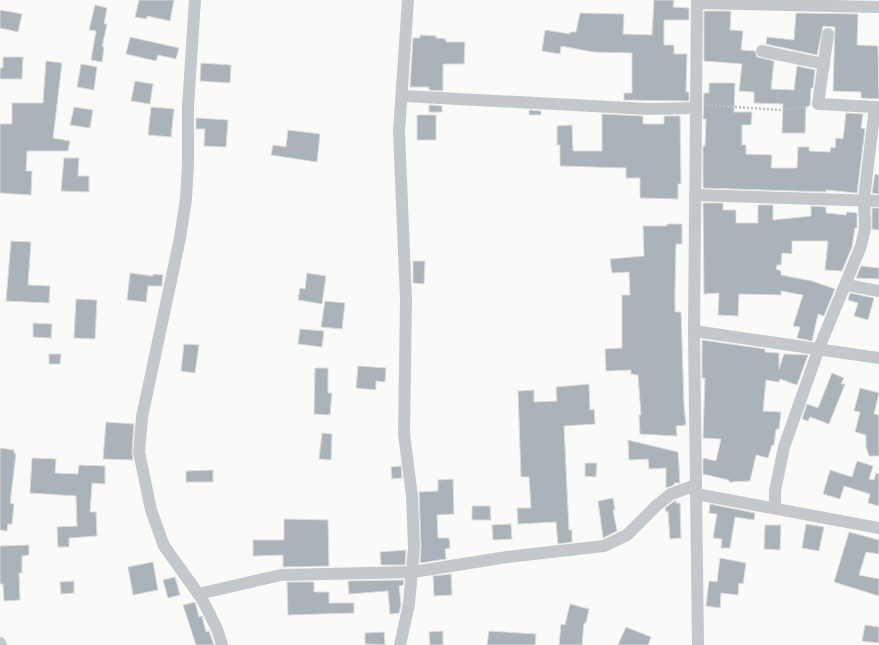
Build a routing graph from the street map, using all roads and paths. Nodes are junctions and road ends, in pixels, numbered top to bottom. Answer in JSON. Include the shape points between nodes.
{"nodes":[{"id":1,"x":196,"y":0,"type":"edge"},
{"id":2,"x":408,"y":0,"type":"edge"},
{"id":3,"x":697,"y":2,"type":"edge"},
{"id":4,"x":879,"y":7,"type":"edge"},
{"id":5,"x":828,"y":34,"type":"dead end"},
{"id":6,"x":762,"y":51,"type":"dead end"},
{"id":7,"x":824,"y":64,"type":"junction"},
{"id":8,"x":402,"y":96,"type":"junction"},
{"id":9,"x":818,"y":104,"type":"junction"},
{"id":10,"x":695,"y":106,"type":"junction"},
{"id":11,"x":877,"y":107,"type":"edge"},
{"id":12,"x":695,"y":195,"type":"junction"},
{"id":13,"x":864,"y":199,"type":"junction"},
{"id":14,"x":879,"y":201,"type":"edge"},
{"id":15,"x":846,"y":285,"type":"junction"},
{"id":16,"x":879,"y":291,"type":"edge"},
{"id":17,"x":694,"y":331,"type":"junction"},
{"id":18,"x":819,"y":348,"type":"junction"},
{"id":19,"x":879,"y":358,"type":"edge"},
{"id":20,"x":696,"y":490,"type":"junction"},
{"id":21,"x":775,"y":508,"type":"junction"},
{"id":22,"x":879,"y":528,"type":"edge"},
{"id":23,"x":413,"y":572,"type":"junction"},
{"id":24,"x":198,"y":594,"type":"junction"},
{"id":25,"x":222,"y":645,"type":"edge"},
{"id":26,"x":400,"y":645,"type":"edge"},
{"id":27,"x":698,"y":645,"type":"edge"}],
"edges":[{"from":1,"to":24,"type":"street","via":[[188,107],[186,199],[142,417],[140,452],[151,510],[164,546]]},
{"from":2,"to":8,"type":"street"},
{"from":3,"to":4,"type":"street"},
{"from":3,"to":10,"type":"street"},
{"from":5,"to":7,"type":"street"},
{"from":6,"to":7,"type":"street"},
{"from":7,"to":9,"type":"street"},
{"from":8,"to":10,"type":"street","via":[[648,109]]},
{"from":8,"to":23,"type":"street","via":[[399,132],[406,299],[404,434],[412,496]]},
{"from":9,"to":10,"type":"path","via":[[780,110]]},
{"from":9,"to":11,"type":"street"},
{"from":10,"to":12,"type":"street"},
{"from":11,"to":13,"type":"street"},
{"from":12,"to":13,"type":"street"},
{"from":12,"to":17,"type":"street"},
{"from":13,"to":14,"type":"street"},
{"from":13,"to":15,"type":"street","via":[[862,246]]},
{"from":15,"to":16,"type":"street"},
{"from":15,"to":18,"type":"street"},
{"from":17,"to":18,"type":"street"},
{"from":17,"to":20,"type":"street"},
{"from":18,"to":19,"type":"street"},
{"from":18,"to":21,"type":"street","via":[[784,447]]},
{"from":20,"to":21,"type":"street"},
{"from":20,"to":23,"type":"street","via":[[671,494],[627,535],[604,546],[507,557]]},
{"from":20,"to":27,"type":"street"},
{"from":21,"to":22,"type":"street"},
{"from":23,"to":24,"type":"street","via":[[280,575]]},
{"from":23,"to":26,"type":"street"},
{"from":24,"to":25,"type":"street","via":[[217,629]]}]}
